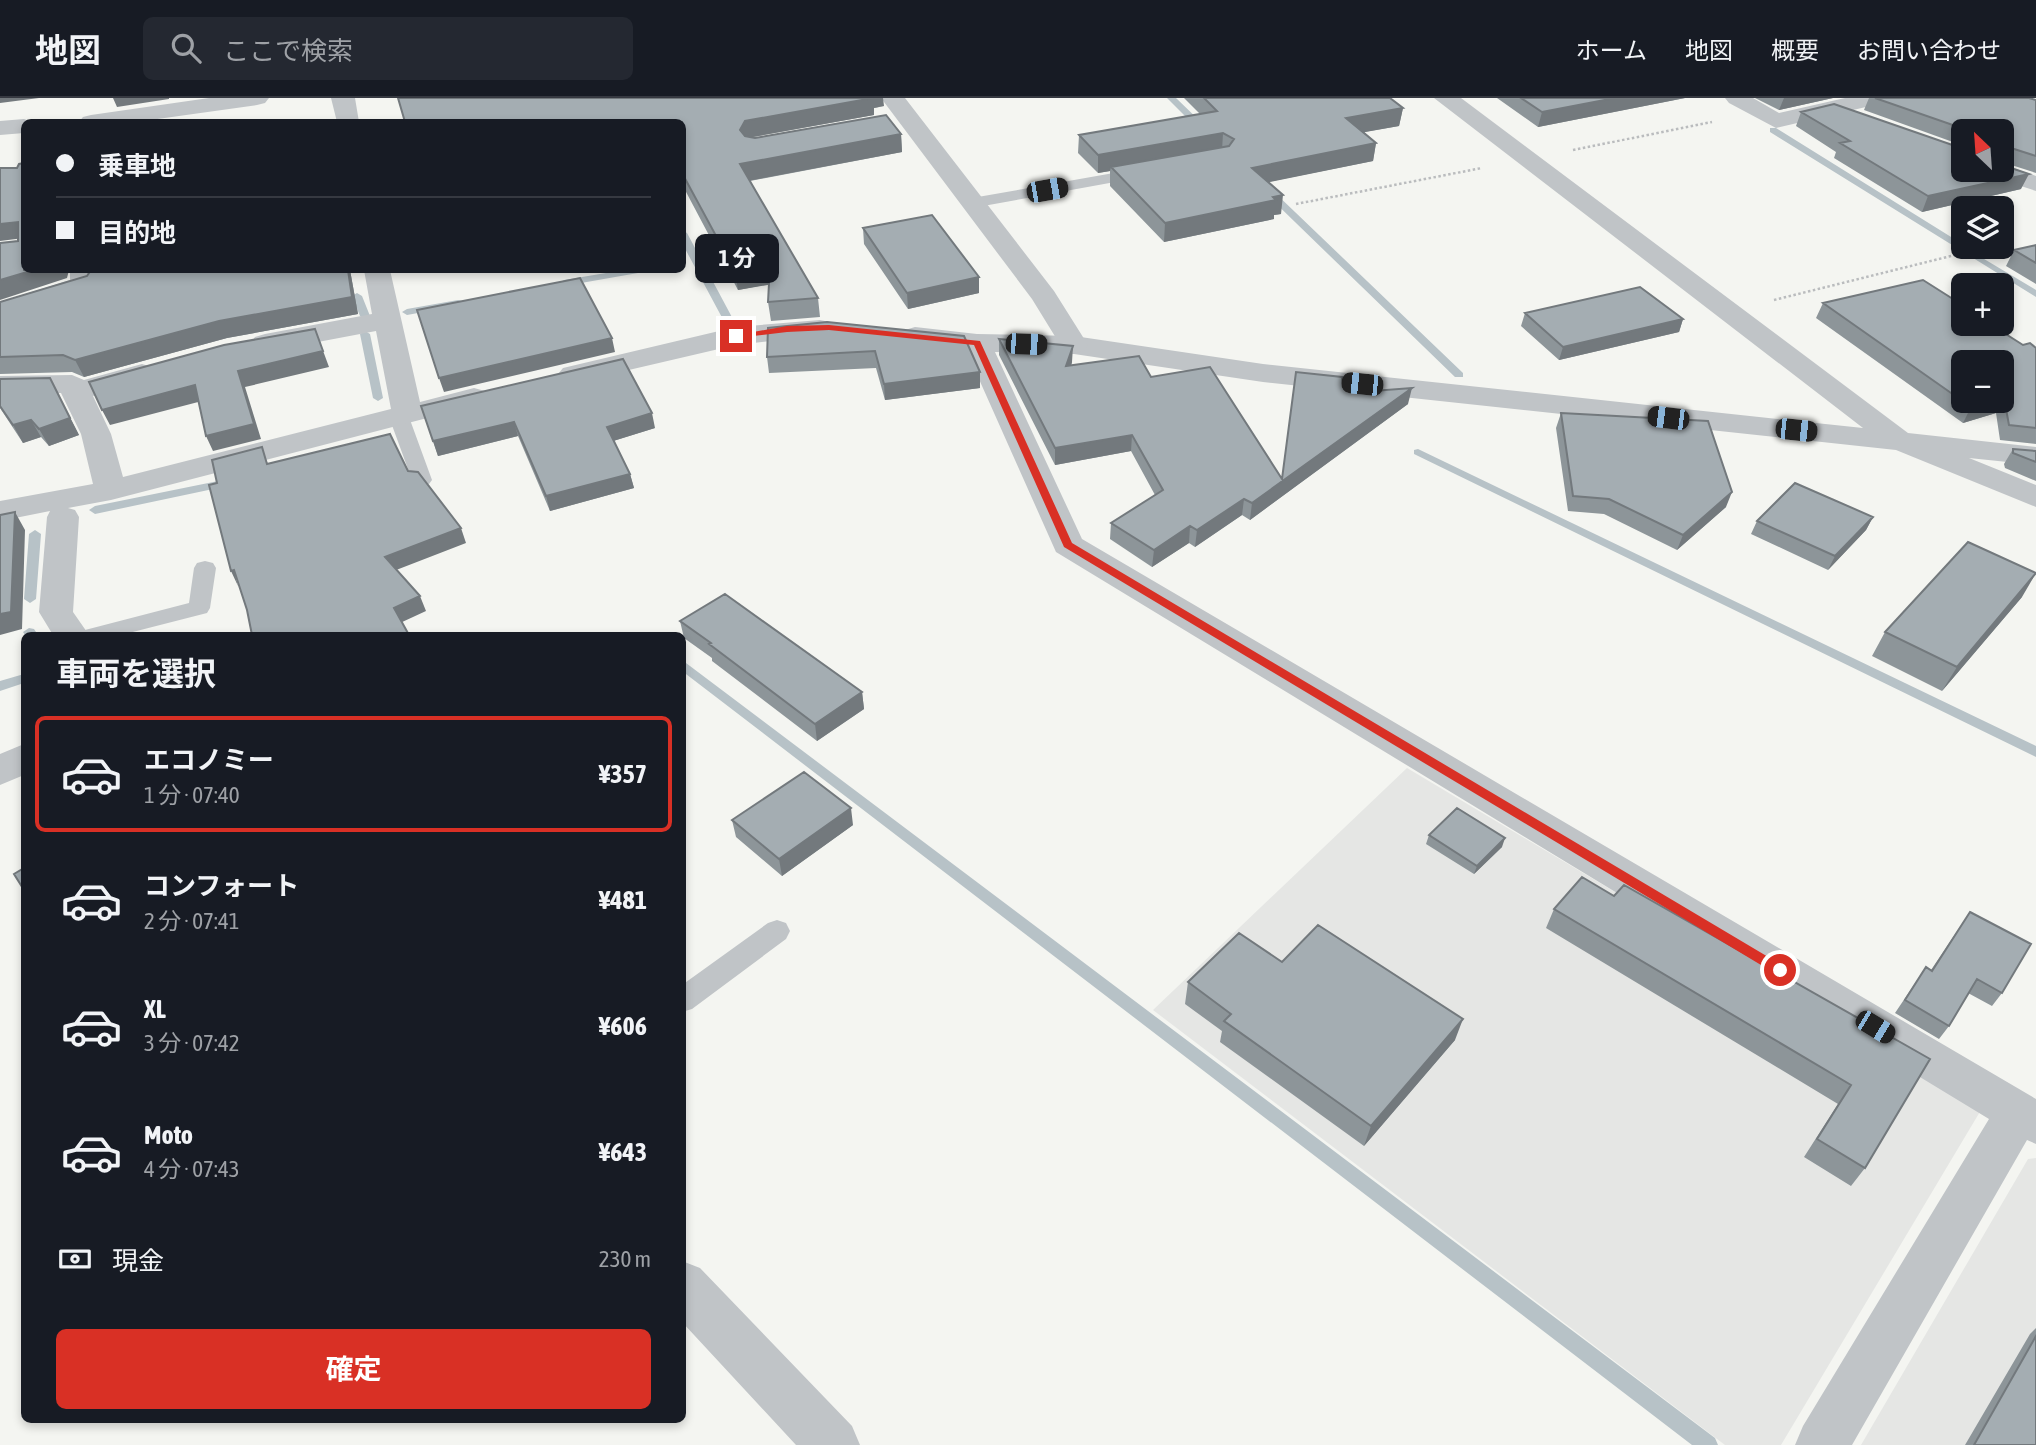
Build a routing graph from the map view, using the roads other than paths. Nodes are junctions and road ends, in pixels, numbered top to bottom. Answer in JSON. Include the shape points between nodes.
{"nodes":[{"id":1,"x":257,"y":98,"type":"edge"},
{"id":2,"x":343,"y":98,"type":"edge"},
{"id":3,"x":893,"y":98,"type":"edge"},
{"id":4,"x":1446,"y":98,"type":"edge"},
{"id":5,"x":1737,"y":98,"type":"edge"},
{"id":6,"x":1875,"y":98,"type":"edge"},
{"id":7,"x":181,"y":104,"type":"edge"},
{"id":8,"x":1832,"y":109,"type":"junction"},
{"id":9,"x":106,"y":119,"type":"edge"},
{"id":10,"x":347,"y":119,"type":"edge"},
{"id":11,"x":909,"y":120,"type":"junction"},
{"id":12,"x":881,"y":124,"type":"edge"},
{"id":13,"x":1872,"y":124,"type":"edge"},
{"id":14,"x":21,"y":126,"type":"edge"},
{"id":15,"x":0,"y":128,"type":"edge"},
{"id":16,"x":2025,"y":159,"type":"edge"},
{"id":17,"x":2014,"y":164,"type":"edge"},
{"id":18,"x":1157,"y":171,"type":"edge"},
{"id":19,"x":2014,"y":176,"type":"edge"},
{"id":20,"x":2036,"y":184,"type":"edge"},
{"id":21,"x":972,"y":203,"type":"junction"},
{"id":22,"x":89,"y":273,"type":"edge"},
{"id":23,"x":378,"y":273,"type":"edge"},
{"id":24,"x":0,"y":311,"type":"edge"},
{"id":25,"x":387,"y":320,"type":"junction"},
{"id":26,"x":851,"y":330,"type":"edge"},
{"id":27,"x":887,"y":334,"type":"edge"},
{"id":28,"x":977,"y":343,"type":"junction"},
{"id":29,"x":1074,"y":345,"type":"junction"},
{"id":30,"x":240,"y":347,"type":"edge"},
{"id":31,"x":164,"y":367,"type":"edge"},
{"id":32,"x":541,"y":381,"type":"edge"},
{"id":33,"x":0,"y":385,"type":"edge"},
{"id":34,"x":76,"y":391,"type":"junction"},
{"id":35,"x":500,"y":391,"type":"edge"},
{"id":36,"x":403,"y":415,"type":"junction"},
{"id":37,"x":1898,"y":440,"type":"junction"},
{"id":38,"x":2036,"y":456,"type":"edge"},
{"id":39,"x":422,"y":480,"type":"edge"},
{"id":40,"x":111,"y":490,"type":"junction"},
{"id":41,"x":2036,"y":497,"type":"edge"},
{"id":42,"x":63,"y":509,"type":"junction"},
{"id":43,"x":0,"y":511,"type":"edge"},
{"id":44,"x":0,"y":531,"type":"edge"},
{"id":45,"x":205,"y":568,"type":"dead end"},
{"id":46,"x":69,"y":632,"type":"edge"},
{"id":47,"x":105,"y":632,"type":"edge"},
{"id":48,"x":21,"y":760,"type":"edge"},
{"id":49,"x":0,"y":771,"type":"edge"},
{"id":50,"x":777,"y":931,"type":"dead end"},
{"id":51,"x":686,"y":998,"type":"edge"},
{"id":52,"x":2027,"y":1118,"type":"edge"},
{"id":53,"x":686,"y":1289,"type":"edge"},
{"id":54,"x":833,"y":1445,"type":"edge"},
{"id":55,"x":1822,"y":1445,"type":"edge"}],
"edges":[{"from":1,"to":7,"type":"street"},
{"from":2,"to":10,"type":"street"},
{"from":3,"to":11,"type":"street"},
{"from":4,"to":37,"type":"street"},
{"from":5,"to":8,"type":"street","via":[[1776,121]]},
{"from":6,"to":8,"type":"street"},
{"from":7,"to":9,"type":"street"},
{"from":8,"to":13,"type":"street"},
{"from":11,"to":12,"type":"street"},
{"from":11,"to":21,"type":"street"},
{"from":14,"to":15,"type":"street"},
{"from":16,"to":17,"type":"street"},
{"from":18,"to":21,"type":"lane"},
{"from":19,"to":20,"type":"street"},
{"from":21,"to":29,"type":"street","via":[[1044,297]]},
{"from":22,"to":24,"type":"street","via":[[84,284]]},
{"from":23,"to":25,"type":"street"},
{"from":25,"to":30,"type":"street"},
{"from":25,"to":36,"type":"street"},
{"from":26,"to":32,"type":"street","via":[[787,329],[736,336]]},
{"from":27,"to":28,"type":"street"},
{"from":28,"to":29,"type":"street"},
{"from":28,"to":52,"type":"street","via":[[1068,545]]},
{"from":29,"to":37,"type":"street","via":[[1263,373]]},
{"from":31,"to":34,"type":"street"},
{"from":33,"to":34,"type":"street","via":[[72,384]]},
{"from":34,"to":40,"type":"street","via":[[96,434]]},
{"from":35,"to":36,"type":"street"},
{"from":36,"to":39,"type":"lane"},
{"from":36,"to":40,"type":"street"},
{"from":37,"to":38,"type":"street"},
{"from":37,"to":41,"type":"street"},
{"from":40,"to":42,"type":"street"},
{"from":42,"to":43,"type":"street"},
{"from":42,"to":44,"type":"street"},
{"from":42,"to":46,"type":"street","via":[[57,612]]},
{"from":45,"to":47,"type":"lane","via":[[199,608]]},
{"from":48,"to":49,"type":"street"},
{"from":50,"to":51,"type":"lane"},
{"from":52,"to":55,"type":"street"},
{"from":53,"to":54,"type":"street"}]}
